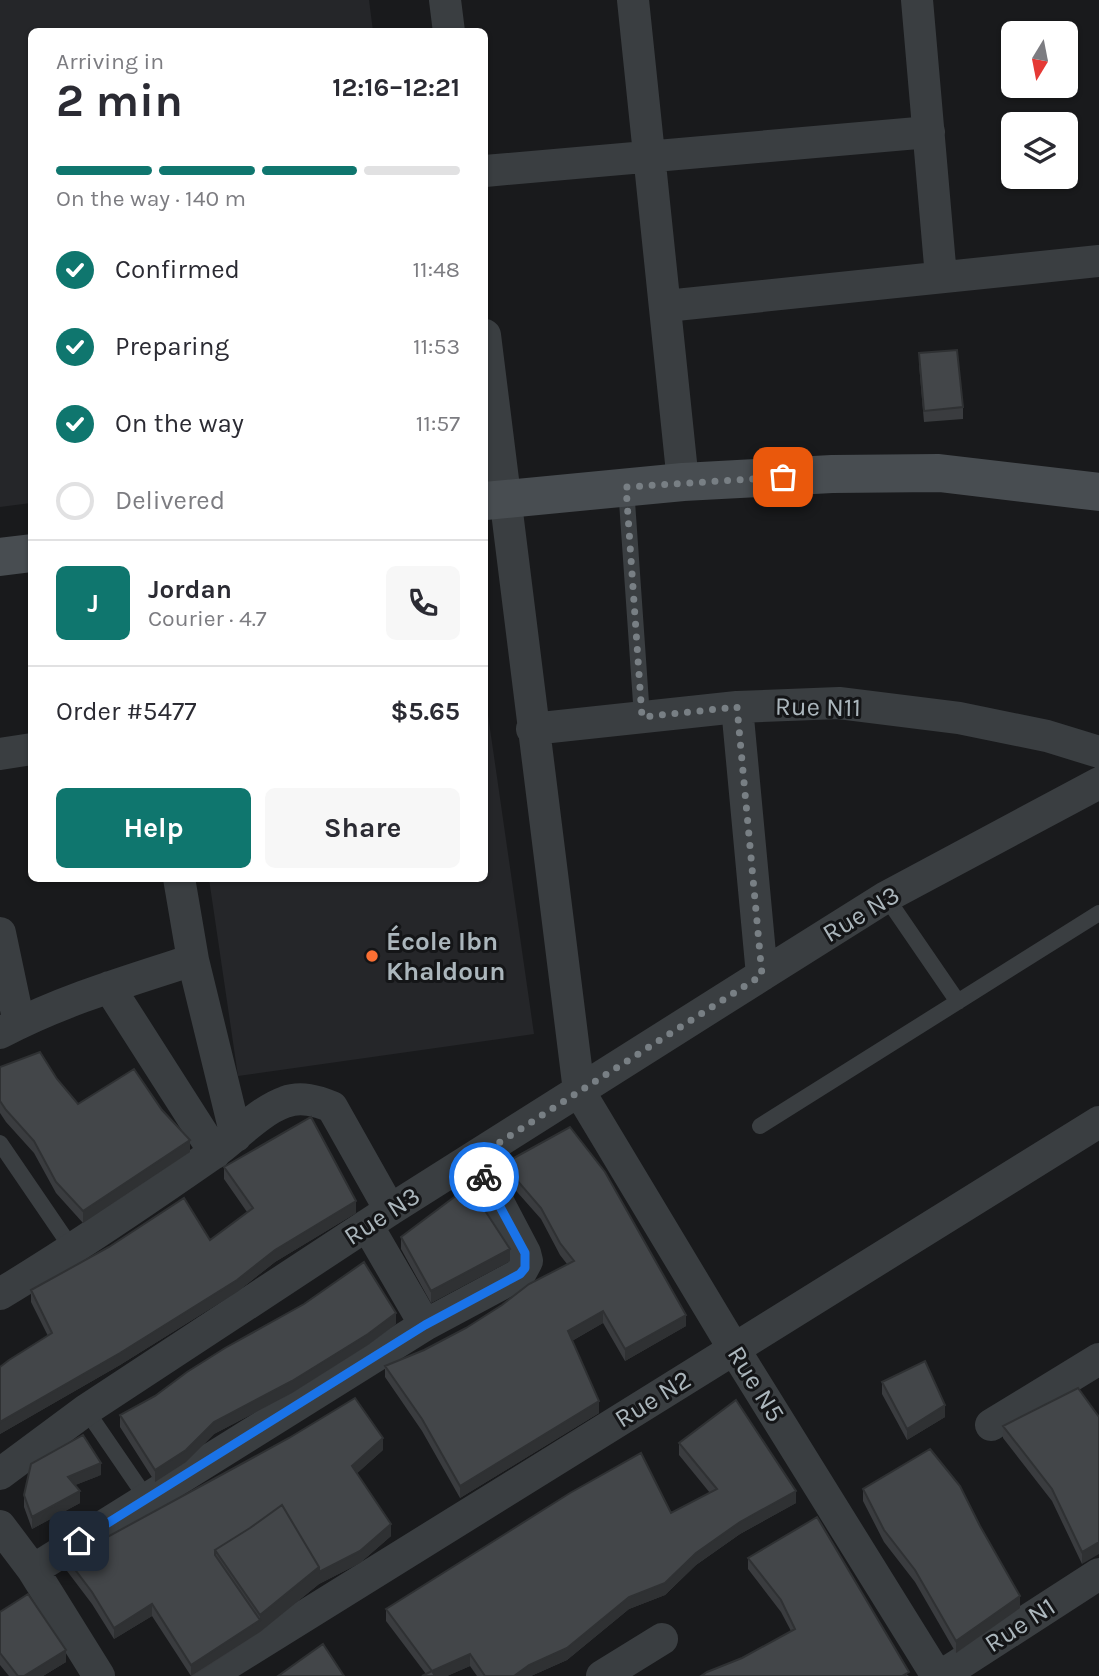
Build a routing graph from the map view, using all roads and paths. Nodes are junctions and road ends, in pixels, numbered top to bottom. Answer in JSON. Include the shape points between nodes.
{"nodes":[{"id":1,"x":445,"y":0,"type":"edge"},
{"id":2,"x":633,"y":0,"type":"edge"},
{"id":3,"x":917,"y":0,"type":"edge"},
{"id":4,"x":448,"y":28,"type":"edge"},
{"id":5,"x":929,"y":132,"type":"junction"},
{"id":6,"x":648,"y":156,"type":"junction"},
{"id":7,"x":488,"y":171,"type":"edge"},
{"id":8,"x":1099,"y":261,"type":"edge"},
{"id":9,"x":941,"y":277,"type":"junction"},
{"id":10,"x":666,"y":306,"type":"junction"},
{"id":11,"x":488,"y":384,"type":"edge"},
{"id":12,"x":683,"y":482,"type":"junction"},
{"id":13,"x":626,"y":487,"type":"junction"},
{"id":14,"x":1099,"y":492,"type":"edge"},
{"id":15,"x":495,"y":500,"type":"edge"},
{"id":16,"x":28,"y":554,"type":"edge"},
{"id":17,"x":0,"y":557,"type":"edge"},
{"id":18,"x":737,"y":707,"type":"junction"},
{"id":19,"x":642,"y":717,"type":"junction"},
{"id":20,"x":532,"y":729,"type":"junction"},
{"id":21,"x":28,"y":750,"type":"edge"},
{"id":22,"x":1099,"y":752,"type":"edge"},
{"id":23,"x":0,"y":754,"type":"edge"},
{"id":24,"x":1099,"y":783,"type":"edge"},
{"id":25,"x":180,"y":882,"type":"edge"},
{"id":26,"x":886,"y":897,"type":"junction"},
{"id":27,"x":1099,"y":913,"type":"edge"},
{"id":28,"x":0,"y":933,"type":"edge"},
{"id":29,"x":192,"y":960,"type":"junction"},
{"id":30,"x":762,"y":975,"type":"junction"},
{"id":31,"x":109,"y":987,"type":"junction"},
{"id":32,"x":958,"y":1002,"type":"junction"},
{"id":33,"x":10,"y":1028,"type":"edge"},
{"id":34,"x":579,"y":1091,"type":"junction"},
{"id":35,"x":760,"y":1126,"type":"dead end"},
{"id":36,"x":1094,"y":1134,"type":"edge"},
{"id":37,"x":0,"y":1143,"type":"edge"},
{"id":38,"x":225,"y":1144,"type":"junction"},
{"id":39,"x":475,"y":1158,"type":"junction"},
{"id":40,"x":378,"y":1218,"type":"junction"},
{"id":41,"x":73,"y":1250,"type":"junction"},
{"id":42,"x":0,"y":1294,"type":"edge"},
{"id":43,"x":425,"y":1325,"type":"junction"},
{"id":44,"x":734,"y":1349,"type":"junction"},
{"id":45,"x":1099,"y":1359,"type":"edge"},
{"id":46,"x":86,"y":1410,"type":"junction"},
{"id":47,"x":991,"y":1425,"type":"dead end"},
{"id":48,"x":0,"y":1474,"type":"edge"},
{"id":49,"x":147,"y":1499,"type":"junction"},
{"id":50,"x":0,"y":1526,"type":"edge"},
{"id":51,"x":33,"y":1570,"type":"junction"},
{"id":52,"x":1099,"y":1574,"type":"edge"},
{"id":53,"x":662,"y":1639,"type":"dead end"},
{"id":54,"x":99,"y":1676,"type":"edge"},
{"id":55,"x":208,"y":1676,"type":"edge"},
{"id":56,"x":603,"y":1676,"type":"edge"},
{"id":57,"x":939,"y":1676,"type":"edge"}],
"edges":[{"from":1,"to":4,"type":"street"},
{"from":2,"to":6,"type":"street"},
{"from":3,"to":5,"type":"street"},
{"from":5,"to":6,"type":"street"},
{"from":5,"to":9,"type":"street"},
{"from":6,"to":7,"type":"street"},
{"from":6,"to":10,"type":"street"},
{"from":8,"to":9,"type":"street"},
{"from":9,"to":10,"type":"street"},
{"from":10,"to":12,"type":"street"},
{"from":11,"to":15,"type":"street"},
{"from":12,"to":13,"type":"main road"},
{"from":12,"to":14,"type":"main road","via":[[939,473]]},
{"from":13,"to":15,"type":"main road"},
{"from":13,"to":19,"type":"lane"},
{"from":15,"to":20,"type":"street"},
{"from":16,"to":17,"type":"main road"},
{"from":18,"to":19,"type":"street","name":"Rue N11"},
{"from":18,"to":22,"type":"street","name":"Rue N11","via":[[839,703],[959,718]]},
{"from":18,"to":30,"type":"street"},
{"from":19,"to":20,"type":"street","name":"Rue N11"},
{"from":20,"to":34,"type":"street"},
{"from":21,"to":23,"type":"street"},
{"from":24,"to":26,"type":"street","name":"Rue N3"},
{"from":25,"to":29,"type":"street"},
{"from":26,"to":30,"type":"street","name":"Rue N3"},
{"from":26,"to":32,"type":"lane"},
{"from":27,"to":32,"type":"lane"},
{"from":28,"to":33,"type":"street"},
{"from":29,"to":31,"type":"street"},
{"from":29,"to":38,"type":"street"},
{"from":30,"to":34,"type":"street","name":"Rue N3"},
{"from":31,"to":33,"type":"street"},
{"from":31,"to":38,"type":"street"},
{"from":32,"to":35,"type":"lane"},
{"from":34,"to":39,"type":"street","name":"Rue N3"},
{"from":34,"to":44,"type":"street","name":"Rue N5"},
{"from":36,"to":44,"type":"street","name":"Rue N2"},
{"from":37,"to":41,"type":"lane"},
{"from":38,"to":40,"type":"street","via":[[285,1102],[316,1100],[332,1107]]},
{"from":38,"to":41,"type":"street"},
{"from":39,"to":40,"type":"street","name":"Rue N3"},
{"from":39,"to":43,"type":"street","via":[[523,1247],[525,1268]]},
{"from":40,"to":43,"type":"street"},
{"from":40,"to":46,"type":"street","name":"Rue N3"},
{"from":41,"to":42,"type":"street"},
{"from":43,"to":49,"type":"street"},
{"from":44,"to":55,"type":"street","name":"Rue N2"},
{"from":44,"to":57,"type":"street","name":"Rue N5"},
{"from":45,"to":47,"type":"street"},
{"from":46,"to":48,"type":"street","name":"Rue N3"},
{"from":46,"to":49,"type":"lane"},
{"from":49,"to":51,"type":"street"},
{"from":50,"to":51,"type":"street"},
{"from":51,"to":54,"type":"street"},
{"from":52,"to":57,"type":"street","name":"Rue N1"},
{"from":53,"to":56,"type":"street"}]}
